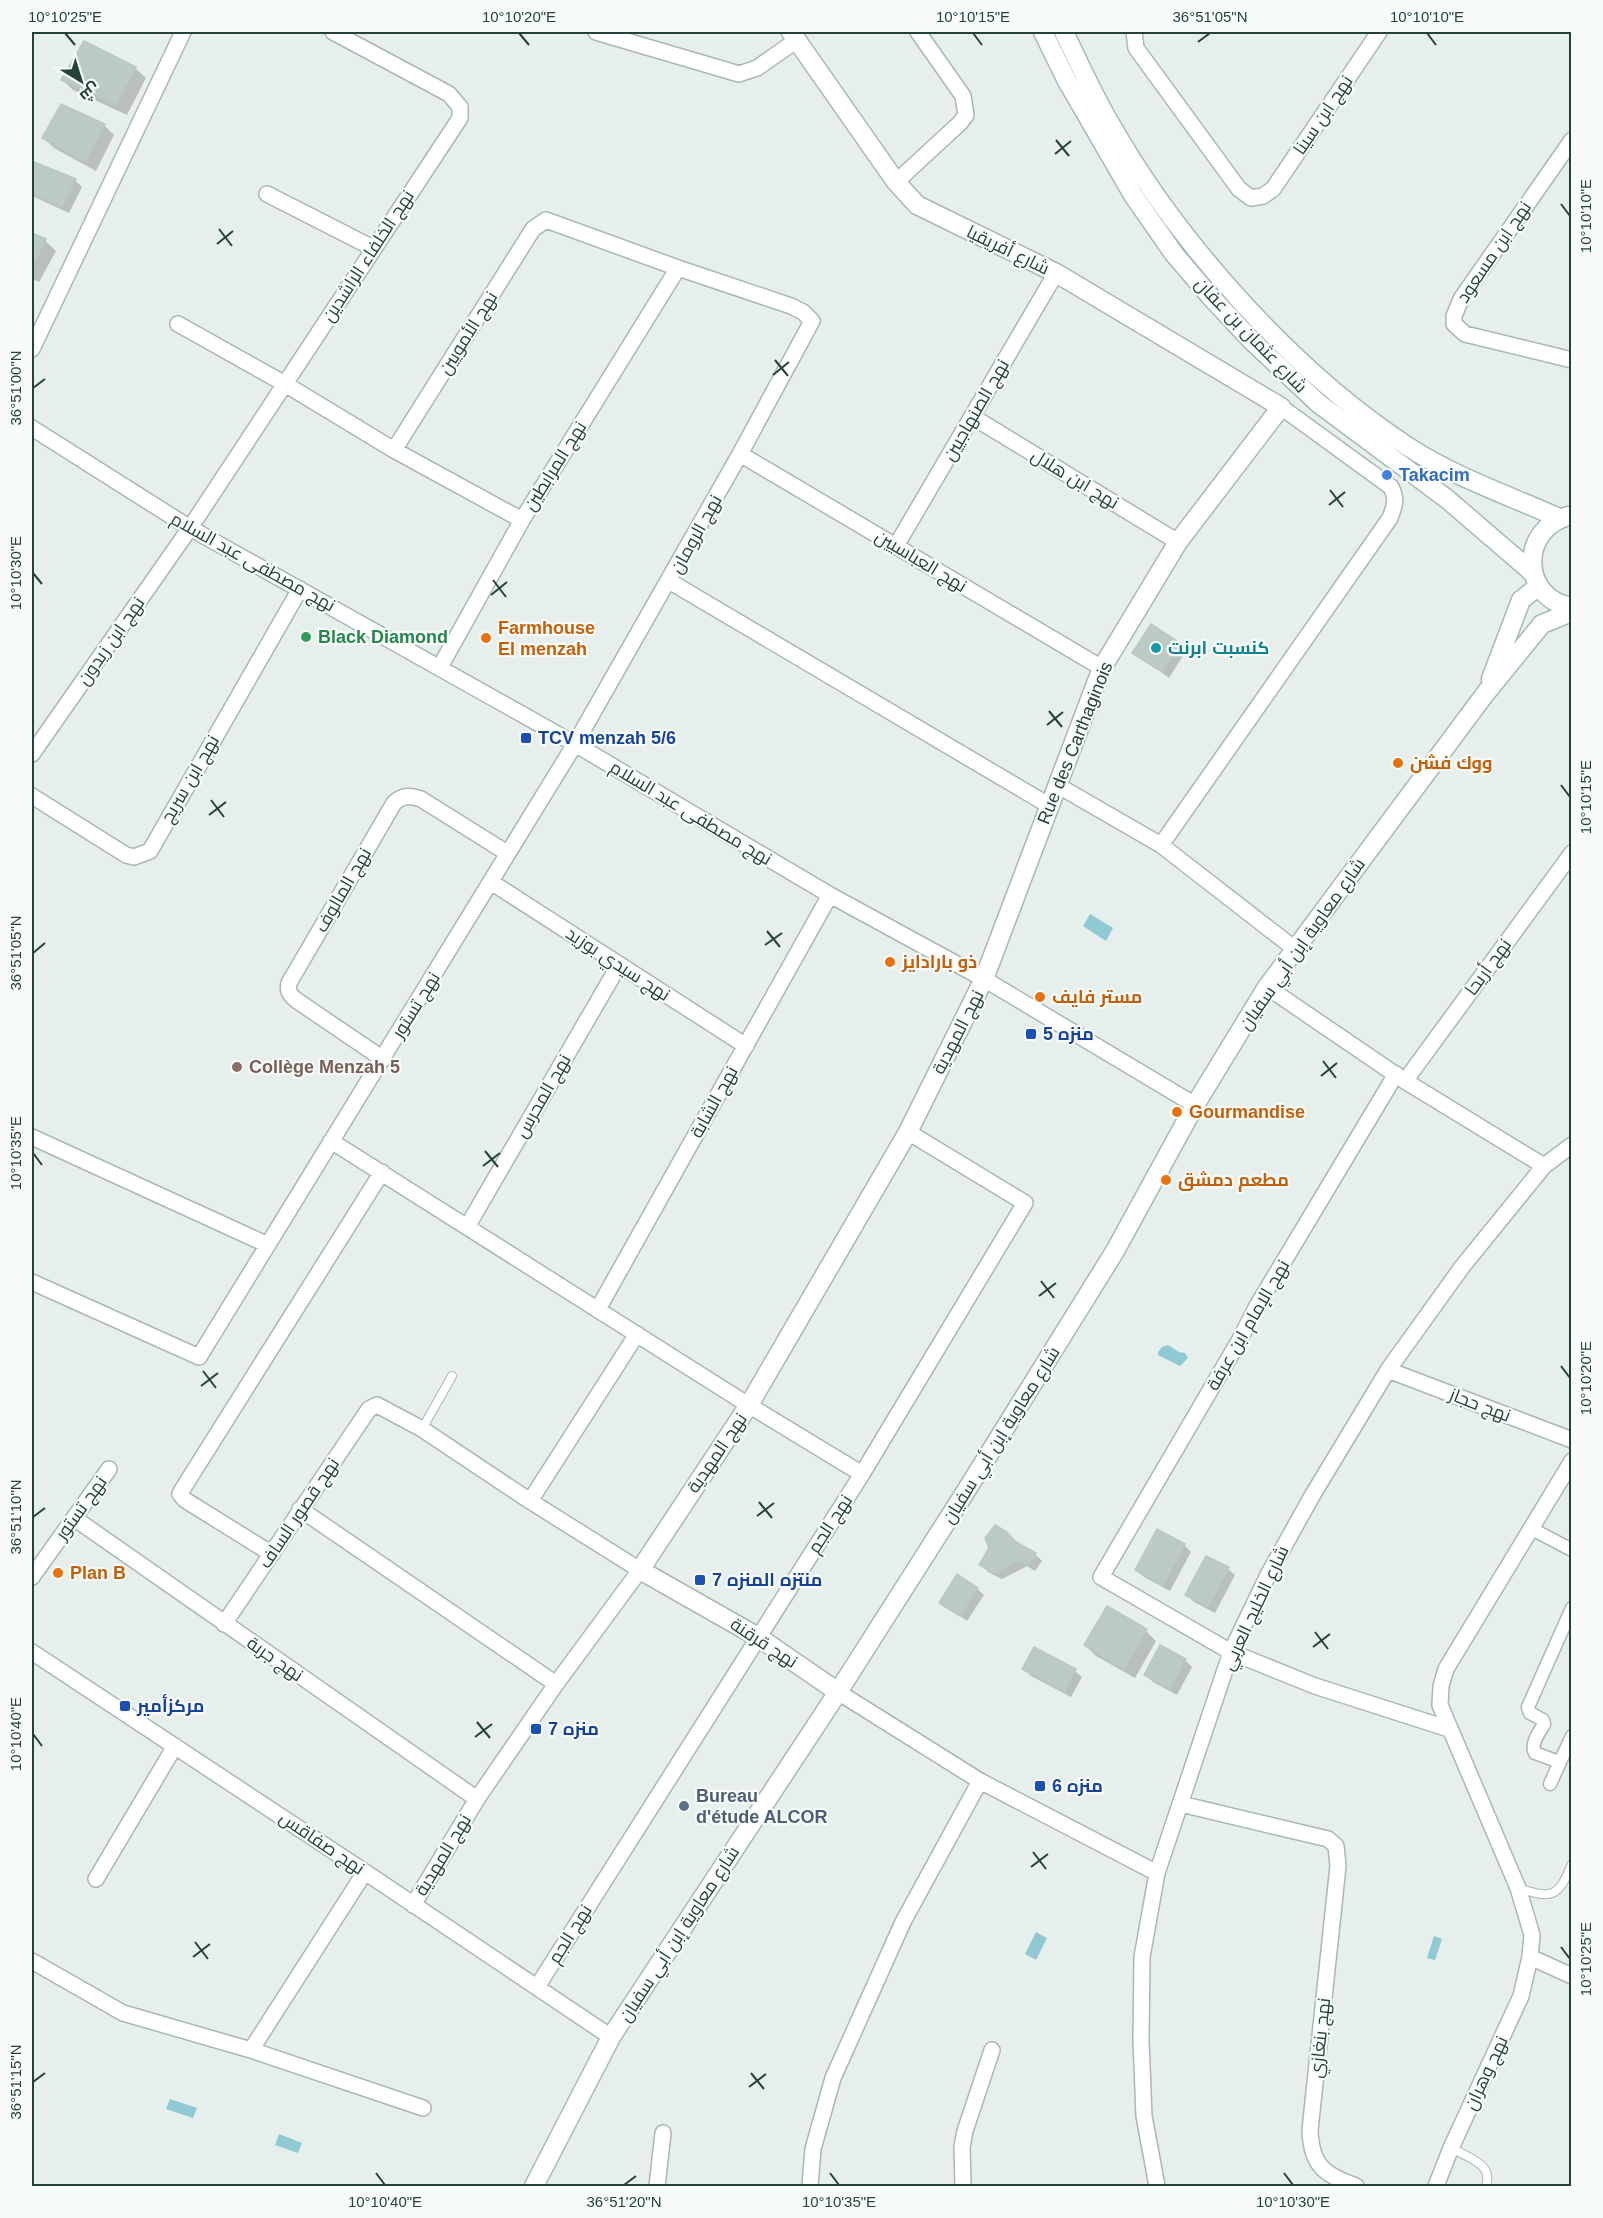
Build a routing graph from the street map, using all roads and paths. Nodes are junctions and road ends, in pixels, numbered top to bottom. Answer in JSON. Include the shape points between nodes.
{"nodes":[{"id":1,"x":183,"y":32,"type":"edge"},
{"id":2,"x":333,"y":32,"type":"edge"},
{"id":3,"x":596,"y":32,"type":"edge"},
{"id":4,"x":918,"y":32,"type":"edge"},
{"id":5,"x":1043,"y":32,"type":"edge"},
{"id":6,"x":1064,"y":32,"type":"edge"},
{"id":7,"x":1134,"y":32,"type":"edge"},
{"id":8,"x":1379,"y":32,"type":"edge"},
{"id":9,"x":794,"y":36,"type":"edge"},
{"id":10,"x":1572,"y":140,"type":"edge"},
{"id":11,"x":896,"y":182,"type":"junction"},
{"id":12,"x":267,"y":194,"type":"dead end"},
{"id":13,"x":373,"y":248,"type":"junction"},
{"id":14,"x":678,"y":268,"type":"junction"},
{"id":15,"x":1056,"y":273,"type":"junction"},
{"id":16,"x":178,"y":324,"type":"dead end"},
{"id":17,"x":32,"y":349,"type":"edge"},
{"id":18,"x":1572,"y":360,"type":"edge"},
{"id":19,"x":285,"y":384,"type":"junction"},
{"id":20,"x":1281,"y":407,"type":"junction"},
{"id":21,"x":973,"y":417,"type":"junction"},
{"id":22,"x":32,"y":428,"type":"edge"},
{"id":23,"x":394,"y":450,"type":"junction"},
{"id":24,"x":740,"y":454,"type":"junction"},
{"id":25,"x":1565,"y":516,"type":"edge"},
{"id":26,"x":522,"y":520,"type":"junction"},
{"id":27,"x":190,"y":528,"type":"junction"},
{"id":28,"x":1178,"y":542,"type":"junction"},
{"id":29,"x":896,"y":546,"type":"junction"},
{"id":30,"x":1536,"y":579,"type":"junction"},
{"id":31,"x":669,"y":581,"type":"junction"},
{"id":32,"x":300,"y":589,"type":"junction"},
{"id":33,"x":1572,"y":607,"type":"edge"},
{"id":34,"x":1572,"y":612,"type":"edge"},
{"id":35,"x":440,"y":667,"type":"junction"},
{"id":36,"x":1102,"y":668,"type":"junction"},
{"id":37,"x":1485,"y":694,"type":"junction"},
{"id":38,"x":575,"y":744,"type":"junction"},
{"id":39,"x":32,"y":754,"type":"edge"},
{"id":40,"x":1058,"y":784,"type":"junction"},
{"id":41,"x":32,"y":796,"type":"edge"},
{"id":42,"x":1050,"y":806,"type":"junction"},
{"id":43,"x":1161,"y":845,"type":"junction"},
{"id":44,"x":507,"y":853,"type":"junction"},
{"id":45,"x":1572,"y":853,"type":"edge"},
{"id":46,"x":491,"y":882,"type":"junction"},
{"id":47,"x":830,"y":896,"type":"junction"},
{"id":48,"x":1295,"y":949,"type":"junction"},
{"id":49,"x":619,"y":965,"type":"junction"},
{"id":50,"x":984,"y":979,"type":"junction"},
{"id":51,"x":1267,"y":987,"type":"junction"},
{"id":52,"x":746,"y":1046,"type":"junction"},
{"id":53,"x":383,"y":1059,"type":"junction"},
{"id":54,"x":1400,"y":1077,"type":"junction"},
{"id":55,"x":1196,"y":1105,"type":"junction"},
{"id":56,"x":908,"y":1132,"type":"junction"},
{"id":57,"x":32,"y":1137,"type":"edge"},
{"id":58,"x":331,"y":1141,"type":"junction"},
{"id":59,"x":1572,"y":1145,"type":"edge"},
{"id":60,"x":1544,"y":1166,"type":"junction"},
{"id":61,"x":382,"y":1172,"type":"junction"},
{"id":62,"x":467,"y":1227,"type":"junction"},
{"id":63,"x":268,"y":1245,"type":"junction"},
{"id":64,"x":32,"y":1282,"type":"edge"},
{"id":65,"x":598,"y":1309,"type":"junction"},
{"id":66,"x":637,"y":1334,"type":"junction"},
{"id":67,"x":1388,"y":1370,"type":"junction"},
{"id":68,"x":452,"y":1376,"type":"dead end"},
{"id":69,"x":377,"y":1405,"type":"joint"},
{"id":70,"x":749,"y":1405,"type":"junction"},
{"id":71,"x":422,"y":1429,"type":"junction"},
{"id":72,"x":1572,"y":1440,"type":"edge"},
{"id":73,"x":1572,"y":1461,"type":"edge"},
{"id":74,"x":109,"y":1469,"type":"dead end"},
{"id":75,"x":862,"y":1474,"type":"junction"},
{"id":76,"x":530,"y":1502,"type":"junction"},
{"id":77,"x":300,"y":1509,"type":"junction"},
{"id":78,"x":74,"y":1518,"type":"junction"},
{"id":79,"x":1530,"y":1528,"type":"junction"},
{"id":80,"x":1572,"y":1550,"type":"edge"},
{"id":81,"x":272,"y":1554,"type":"junction"},
{"id":82,"x":36,"y":1560,"type":"edge"},
{"id":83,"x":640,"y":1570,"type":"junction"},
{"id":84,"x":32,"y":1577,"type":"edge"},
{"id":85,"x":1572,"y":1608,"type":"edge"},
{"id":86,"x":224,"y":1624,"type":"junction"},
{"id":87,"x":758,"y":1637,"type":"junction"},
{"id":88,"x":32,"y":1652,"type":"edge"},
{"id":89,"x":1231,"y":1652,"type":"junction"},
{"id":90,"x":556,"y":1684,"type":"junction"},
{"id":91,"x":838,"y":1692,"type":"junction"},
{"id":92,"x":1449,"y":1729,"type":"junction"},
{"id":93,"x":1572,"y":1736,"type":"edge"},
{"id":94,"x":175,"y":1746,"type":"junction"},
{"id":95,"x":1559,"y":1762,"type":"junction"},
{"id":96,"x":980,"y":1781,"type":"junction"},
{"id":97,"x":1550,"y":1784,"type":"dead end"},
{"id":98,"x":477,"y":1799,"type":"junction"},
{"id":99,"x":1181,"y":1804,"type":"junction"},
{"id":100,"x":1572,"y":1864,"type":"edge"},
{"id":101,"x":365,"y":1872,"type":"junction"},
{"id":102,"x":1157,"y":1873,"type":"junction"},
{"id":103,"x":96,"y":1879,"type":"dead end"},
{"id":104,"x":1518,"y":1888,"type":"junction"},
{"id":105,"x":413,"y":1905,"type":"junction"},
{"id":106,"x":1530,"y":1957,"type":"junction"},
{"id":107,"x":32,"y":1961,"type":"edge"},
{"id":108,"x":1572,"y":1976,"type":"edge"},
{"id":109,"x":537,"y":1987,"type":"junction"},
{"id":110,"x":612,"y":2037,"type":"junction"},
{"id":111,"x":251,"y":2050,"type":"junction"},
{"id":112,"x":992,"y":2050,"type":"dead end"},
{"id":113,"x":423,"y":2108,"type":"dead end"},
{"id":114,"x":663,"y":2133,"type":"dead end"},
{"id":115,"x":1451,"y":2148,"type":"junction"},
{"id":116,"x":534,"y":2187,"type":"edge"},
{"id":117,"x":657,"y":2187,"type":"edge"},
{"id":118,"x":810,"y":2187,"type":"edge"},
{"id":119,"x":963,"y":2187,"type":"edge"},
{"id":120,"x":1157,"y":2187,"type":"edge"},
{"id":121,"x":1356,"y":2187,"type":"edge"},
{"id":122,"x":1436,"y":2187,"type":"edge"},
{"id":123,"x":1486,"y":2187,"type":"edge"}],
"edges":[{"from":1,"to":17,"type":"street"},
{"from":2,"to":13,"type":"street","name":"نهج الخلفاء الراشدين","via":[[449,94],[460,107],[460,118]]},
{"from":3,"to":9,"type":"street","via":[[739,74],[757,68]]},
{"from":4,"to":11,"type":"street","via":[[963,96],[966,114]]},
{"from":5,"to":30,"type":"main road","name":"شارع عثمان بن عفان","via":[[1133,195],[1209,296],[1318,404],[1447,499]]},
{"from":6,"to":25,"type":"main road","name":"شارع عثمان بن عفان","via":[[1111,125],[1150,186],[1200,253],[1265,327],[1331,389],[1407,446],[1455,474]]},
{"from":7,"to":8,"type":"street","name":"نهج ابن سينا","via":[[1136,48],[1239,189],[1251,198],[1273,189]]},
{"from":9,"to":11,"type":"main road","name":"شارع أفريقيا"},
{"from":10,"to":18,"type":"street","name":"نهج ابن مسعود","via":[[1461,299],[1454,316],[1455,324],[1465,334]]},
{"from":11,"to":15,"type":"main road","name":"شارع أفريقيا","via":[[927,211]]},
{"from":12,"to":13,"type":"street"},
{"from":13,"to":19,"type":"street","name":"نهج الخلفاء الراشدين"},
{"from":14,"to":23,"type":"street","name":"نهج الأمويين","via":[[546,220],[533,229]]},
{"from":14,"to":24,"type":"street","name":"نهج الرومان","via":[[791,306],[812,321]]},
{"from":14,"to":26,"type":"street","name":"نهج المرابطين"},
{"from":15,"to":20,"type":"main road","name":"شارع أفريقيا"},
{"from":15,"to":21,"type":"street","name":"نهج الصنهاجيين"},
{"from":16,"to":19,"type":"street"},
{"from":19,"to":23,"type":"street"},
{"from":19,"to":27,"type":"street","name":"نهج الخلفاء الراشدين"},
{"from":20,"to":28,"type":"main road","name":"Rue des Carthaginois"},
{"from":20,"to":43,"type":"street","via":[[1391,487],[1395,506]]},
{"from":21,"to":28,"type":"street","name":"نهج ابن هلال"},
{"from":21,"to":29,"type":"street","name":"نهج الصنهاجيين"},
{"from":22,"to":27,"type":"street","name":"نهج مصطفى عبد السلام"},
{"from":23,"to":26,"type":"street"},
{"from":24,"to":29,"type":"street","name":"نهج العباسيين"},
{"from":24,"to":31,"type":"street","name":"نهج الرومان"},
{"from":25,"to":30,"type":"main road","via":[[1539,535],[1532,560]]},
{"from":26,"to":35,"type":"street","name":"نهج المرابطين"},
{"from":27,"to":32,"type":"street","name":"نهج مصطفى عبد السلام"},
{"from":27,"to":39,"type":"street","name":"نهج ابن زيدون"},
{"from":28,"to":36,"type":"main road","name":"Rue des Carthaginois"},
{"from":29,"to":36,"type":"street","name":"نهج العباسيين"},
{"from":30,"to":33,"type":"main road","via":[[1556,602]]},
{"from":30,"to":37,"type":"main road","name":"شارع معاوية إبن أبي سفيان","via":[[1521,600]]},
{"from":31,"to":38,"type":"street","name":"نهج الرومان"},
{"from":31,"to":42,"type":"street"},
{"from":32,"to":35,"type":"street","name":"نهج مصطفى عبد السلام"},
{"from":32,"to":41,"type":"street","name":"نهج ابن سريج","via":[[150,850],[134,857],[126,855]]},
{"from":34,"to":37,"type":"main road","name":"شارع معاوية إبن أبي سفيان","via":[[1542,624]]},
{"from":35,"to":38,"type":"street","name":"نهج مصطفى عبد السلام"},
{"from":36,"to":40,"type":"main road","name":"Rue des Carthaginois"},
{"from":37,"to":48,"type":"main road","name":"شارع معاوية إبن أبي سفيان"},
{"from":38,"to":44,"type":"street","name":"نهج تستور"},
{"from":38,"to":47,"type":"street","name":"نهج مصطفى عبد السلام"},
{"from":40,"to":42,"type":"main road","name":"Rue des Carthaginois"},
{"from":40,"to":43,"type":"street"},
{"from":42,"to":50,"type":"main road","name":"Rue des Carthaginois"},
{"from":43,"to":48,"type":"street"},
{"from":44,"to":46,"type":"street","name":"نهج تستور"},
{"from":44,"to":53,"type":"street","name":"نهج المالوف","via":[[422,799],[402,797],[394,803],[288,989],[290,996]]},
{"from":45,"to":54,"type":"street","name":"نهج أريحا"},
{"from":46,"to":49,"type":"street","name":"نهج سيدي بوزيد"},
{"from":46,"to":53,"type":"street","name":"نهج تستور"},
{"from":47,"to":50,"type":"street","name":"نهج مصطفى عبد السلام"},
{"from":47,"to":52,"type":"street","name":"نهج الشابة"},
{"from":48,"to":51,"type":"main road","name":"شارع معاوية إبن أبي سفيان"},
{"from":49,"to":52,"type":"street","name":"نهج سيدي بوزيد"},
{"from":49,"to":62,"type":"street","name":"نهج المحرس"},
{"from":50,"to":55,"type":"street","name":"نهج مصطفى عبد السلام"},
{"from":50,"to":56,"type":"main road","name":"نهج المهدية"},
{"from":51,"to":54,"type":"street"},
{"from":51,"to":55,"type":"main road","name":"شارع معاوية إبن أبي سفيان"},
{"from":52,"to":65,"type":"street","name":"نهج الشابة"},
{"from":53,"to":58,"type":"street","name":"نهج تستور"},
{"from":54,"to":60,"type":"street"},
{"from":54,"to":89,"type":"street","name":"نهج الإمام ابن عرفة","via":[[1257,1306],[1101,1577]]},
{"from":55,"to":91,"type":"main road","name":"شارع معاوية إبن أبي سفيان","via":[[1115,1251]]},
{"from":56,"to":70,"type":"main road","name":"نهج المهدية"},
{"from":56,"to":75,"type":"street","name":"نهج الجم","via":[[1025,1203]]},
{"from":57,"to":63,"type":"street"},
{"from":58,"to":61,"type":"street"},
{"from":58,"to":63,"type":"street","name":"نهج تستور"},
{"from":59,"to":60,"type":"street","name":"شارع الخليج العربي"},
{"from":60,"to":67,"type":"street","name":"شارع الخليج العربي","via":[[1462,1267]]},
{"from":61,"to":62,"type":"street"},
{"from":61,"to":81,"type":"street","via":[[180,1494]]},
{"from":62,"to":65,"type":"street"},
{"from":63,"to":64,"type":"street","name":"نهج تستور","via":[[200,1357]]},
{"from":65,"to":66,"type":"street"},
{"from":66,"to":70,"type":"street"},
{"from":66,"to":76,"type":"street"},
{"from":67,"to":72,"type":"street","name":"نهج حجاز"},
{"from":67,"to":89,"type":"street","name":"شارع الخليج العربي","via":[[1268,1575]]},
{"from":68,"to":71,"type":"lane"},
{"from":69,"to":71,"type":"street","name":"نهج قرقنة"},
{"from":69,"to":77,"type":"street","name":"نهج قصور الساف","via":[[369,1409]]},
{"from":70,"to":75,"type":"street"},
{"from":70,"to":83,"type":"main road","name":"نهج المهدية"},
{"from":71,"to":76,"type":"street","name":"نهج قرقنة"},
{"from":73,"to":79,"type":"street","name":"نهج وهران"},
{"from":74,"to":78,"type":"street","name":"نهج تستور"},
{"from":75,"to":87,"type":"street","name":"نهج الجم"},
{"from":76,"to":83,"type":"street","name":"نهج قرقنة"},
{"from":77,"to":81,"type":"street","name":"نهج قصور الساف"},
{"from":77,"to":90,"type":"street"},
{"from":78,"to":82,"type":"street","name":"نهج تستور"},
{"from":78,"to":86,"type":"street","name":"نهج جربة"},
{"from":79,"to":80,"type":"street"},
{"from":79,"to":92,"type":"street","name":"نهج وهران","via":[[1446,1669],[1440,1705]]},
{"from":81,"to":86,"type":"street","name":"نهج قصور الساف"},
{"from":82,"to":84,"type":"street","name":"نهج تستور"},
{"from":83,"to":87,"type":"main road","name":"نهج قرقنة"},
{"from":83,"to":90,"type":"street","name":"نهج المهدية"},
{"from":85,"to":95,"type":"street","via":[[1528,1710],[1544,1724],[1533,1745],[1535,1753]]},
{"from":86,"to":98,"type":"street","name":"نهج جربة"},
{"from":87,"to":91,"type":"main road","name":"نهج قرقنة"},
{"from":87,"to":109,"type":"street","name":"نهج الجم"},
{"from":88,"to":94,"type":"street","name":"نهج صفاقس"},
{"from":89,"to":92,"type":"street","via":[[1315,1686]]},
{"from":89,"to":99,"type":"street","name":"شارع الخليج العربي"},
{"from":90,"to":98,"type":"street","name":"نهج المهدية"},
{"from":91,"to":96,"type":"street","name":"نهج قرقنة"},
{"from":91,"to":110,"type":"main road","name":"شارع معاوية إبن أبي سفيان"},
{"from":92,"to":104,"type":"street","name":"نهج وهران"},
{"from":93,"to":95,"type":"street"},
{"from":94,"to":101,"type":"street","name":"نهج صفاقس"},
{"from":94,"to":103,"type":"street"},
{"from":95,"to":97,"type":"street"},
{"from":96,"to":102,"type":"street","name":"نهج قرقنة"},
{"from":96,"to":118,"type":"street","via":[[903,1922],[832,2078],[813,2149]]},
{"from":98,"to":105,"type":"street","name":"نهج المهدية"},
{"from":99,"to":102,"type":"street","name":"شارع الخليج العربي"},
{"from":99,"to":121,"type":"street","name":"نهج بنغازي","via":[[1328,1839],[1336,1846],[1338,1866],[1310,2147],[1326,2172]]},
{"from":100,"to":104,"type":"lane","via":[[1556,1893],[1539,1895]]},
{"from":101,"to":105,"type":"street","name":"نهج صفاقس"},
{"from":101,"to":111,"type":"street"},
{"from":102,"to":120,"type":"street","name":"شارع الخليج العربي","via":[[1142,1957],[1141,2040],[1144,2116]]},
{"from":104,"to":106,"type":"street","name":"نهج وهران","via":[[1532,1935]]},
{"from":105,"to":109,"type":"street","name":"نهج صفاقس"},
{"from":106,"to":108,"type":"street"},
{"from":106,"to":115,"type":"street","name":"نهج وهران","via":[[1521,1996]]},
{"from":107,"to":111,"type":"street","via":[[123,2013]]},
{"from":109,"to":110,"type":"street","name":"نهج صفاقس"},
{"from":110,"to":116,"type":"main road","name":"شارع معاوية إبن أبي سفيان"},
{"from":111,"to":113,"type":"street"},
{"from":112,"to":119,"type":"street","via":[[964,2131]]},
{"from":114,"to":117,"type":"street"},
{"from":115,"to":122,"type":"street","name":"نهج وهران"},
{"from":115,"to":123,"type":"lane","via":[[1487,2170]]}]}
